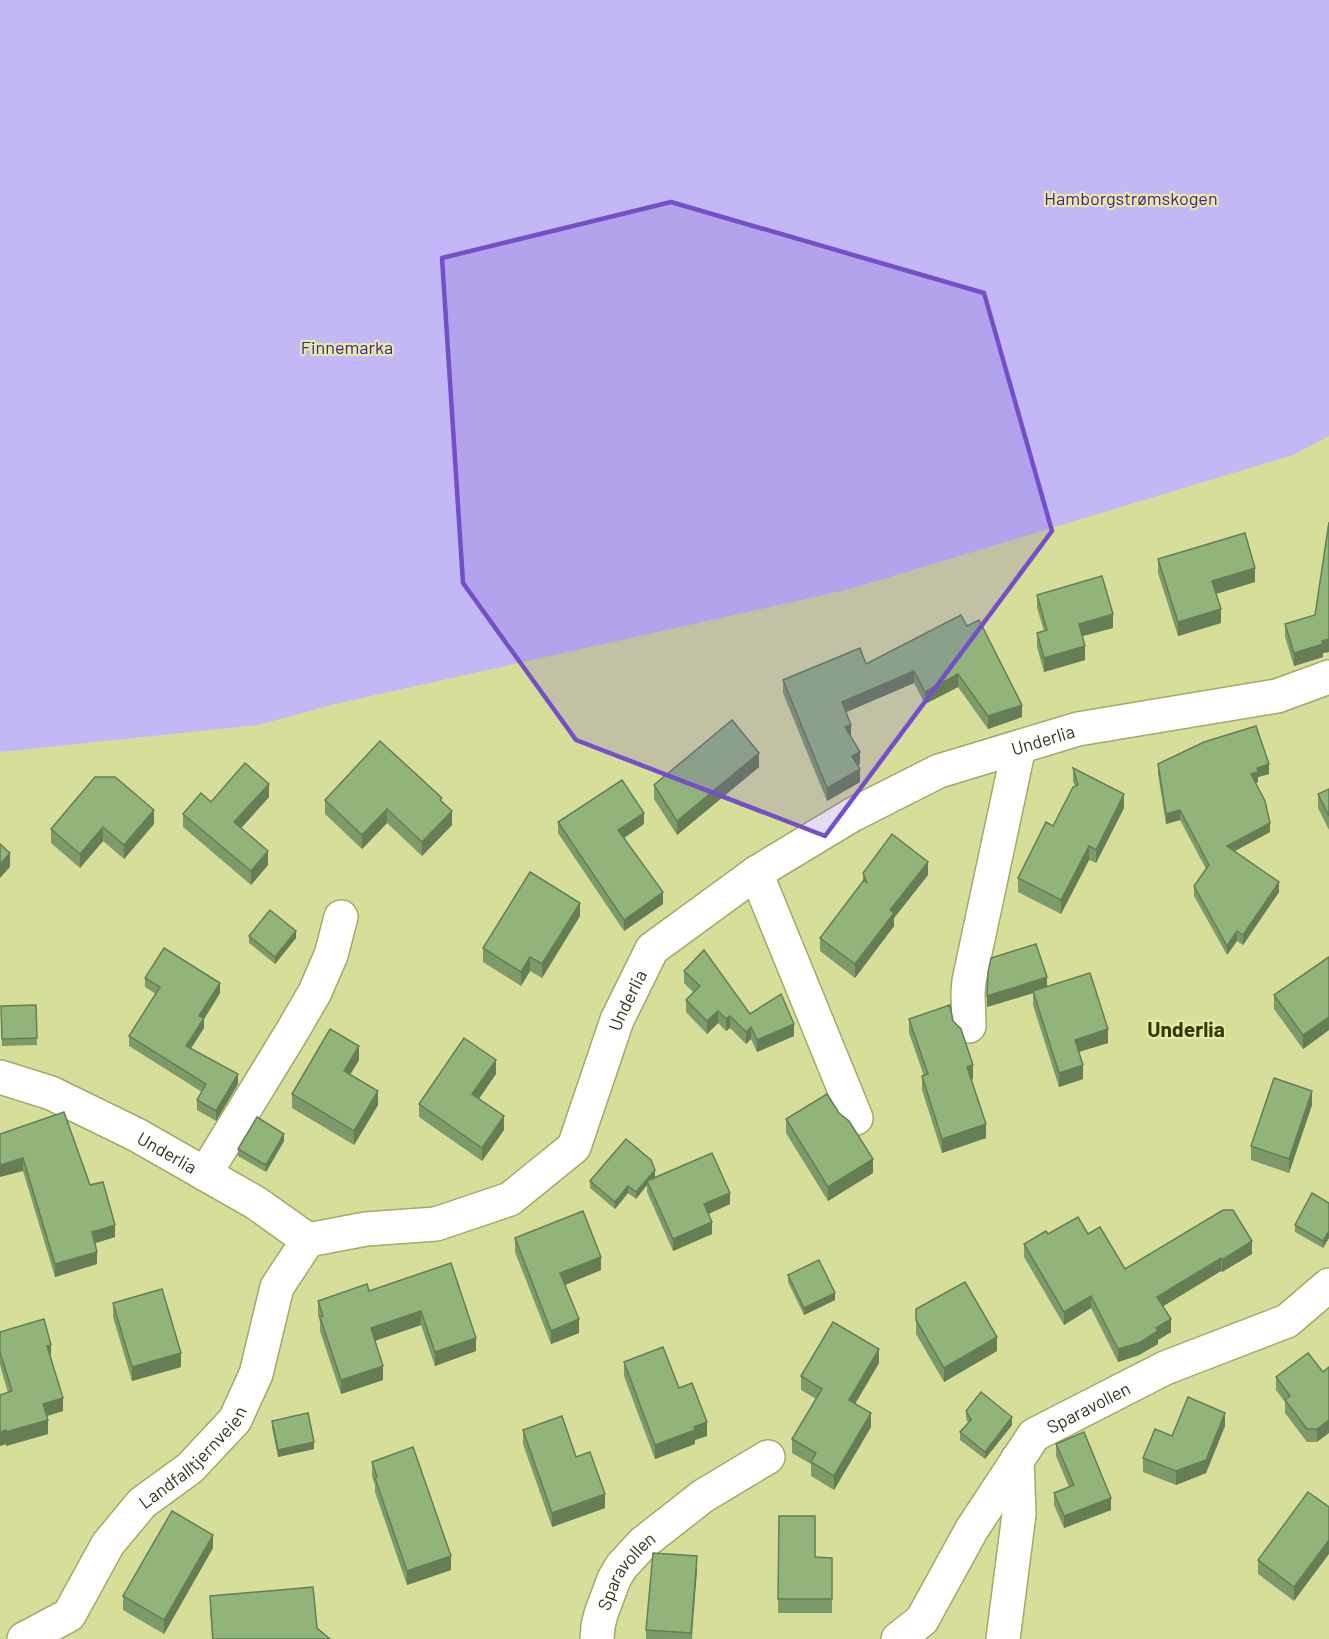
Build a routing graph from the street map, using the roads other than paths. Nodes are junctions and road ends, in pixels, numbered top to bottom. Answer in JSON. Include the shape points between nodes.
{"nodes":[{"id":1,"x":1329,"y":677,"type":"edge"},
{"id":2,"x":1019,"y":747,"type":"junction"},
{"id":3,"x":756,"y":873,"type":"junction"},
{"id":4,"x":341,"y":917,"type":"dead end"},
{"id":5,"x":969,"y":1026,"type":"dead end"},
{"id":6,"x":0,"y":1077,"type":"edge"},
{"id":7,"x":856,"y":1118,"type":"dead end"},
{"id":8,"x":205,"y":1173,"type":"junction"},
{"id":9,"x":308,"y":1240,"type":"junction"},
{"id":10,"x":1329,"y":1285,"type":"edge"},
{"id":11,"x":768,"y":1457,"type":"dead end"},
{"id":12,"x":1017,"y":1460,"type":"junction"},
{"id":13,"x":74,"y":1627,"type":"edge"},
{"id":14,"x":24,"y":1639,"type":"edge"},
{"id":15,"x":597,"y":1639,"type":"edge"},
{"id":16,"x":898,"y":1639,"type":"edge"},
{"id":17,"x":1003,"y":1639,"type":"edge"}],
"edges":[{"from":1,"to":2,"type":"street","name":"Underlia","via":[[1277,696],[1078,729]]},
{"from":2,"to":3,"type":"street","name":"Underlia","via":[[939,771],[852,815]]},
{"from":2,"to":5,"type":"street","via":[[969,981]]},
{"from":3,"to":7,"type":"street"},
{"from":3,"to":9,"type":"street","name":"Underlia","via":[[652,949],[617,1020],[574,1147],[510,1199],[436,1224],[366,1229]]},
{"from":4,"to":8,"type":"street","via":[[315,992]]},
{"from":6,"to":8,"type":"street","name":"Underlia","via":[[51,1093]]},
{"from":8,"to":9,"type":"street","name":"Underlia"},
{"from":9,"to":13,"type":"street","name":"Landfalltjernveien","via":[[277,1287],[256,1374],[235,1420],[190,1468],[142,1503],[108,1544]]},
{"from":10,"to":12,"type":"street","name":"Sparavollen","via":[[1287,1321],[1165,1368],[1034,1435]]},
{"from":11,"to":15,"type":"street","name":"Sparavollen","via":[[703,1496],[643,1543],[614,1579]]},
{"from":12,"to":16,"type":"street","name":"Sparavollen","via":[[972,1529],[922,1620]]},
{"from":12,"to":17,"type":"street","via":[[1019,1514]]},
{"from":13,"to":14,"type":"street","name":"Landfalltjernveien"}]}
